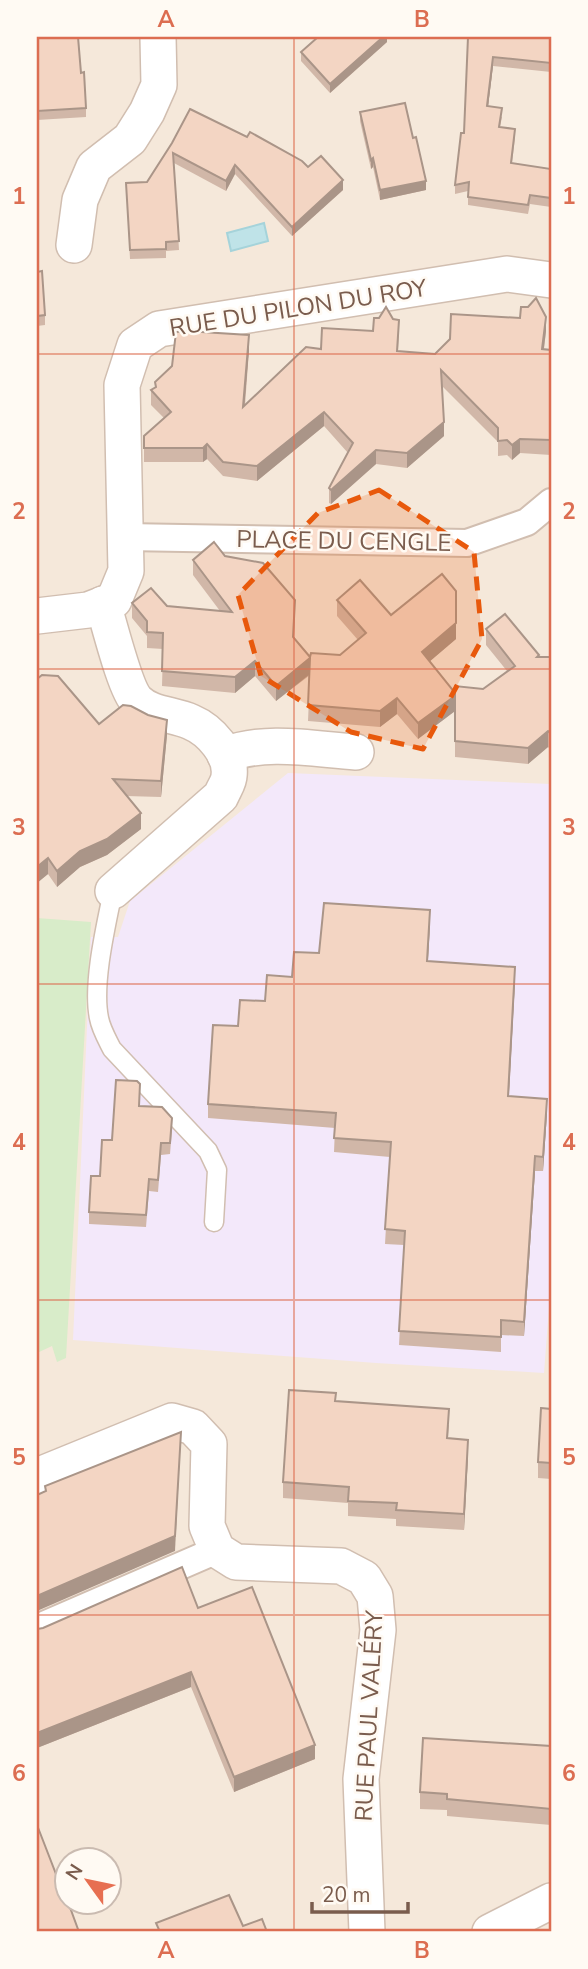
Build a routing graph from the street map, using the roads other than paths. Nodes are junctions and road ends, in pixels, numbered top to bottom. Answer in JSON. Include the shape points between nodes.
{"nodes":[{"id":1,"x":158,"y":37,"type":"edge"},
{"id":2,"x":74,"y":245,"type":"dead end"},
{"id":3,"x":551,"y":280,"type":"edge"},
{"id":4,"x":551,"y":502,"type":"edge"},
{"id":5,"x":125,"y":537,"type":"junction"},
{"id":6,"x":103,"y":604,"type":"junction"},
{"id":7,"x":37,"y":616,"type":"edge"},
{"id":8,"x":356,"y":752,"type":"dead end"},
{"id":9,"x":226,"y":755,"type":"junction"},
{"id":10,"x":113,"y":891,"type":"joint"},
{"id":11,"x":214,"y":1222,"type":"dead end"},
{"id":12,"x":37,"y":1476,"type":"edge"},
{"id":13,"x":217,"y":1550,"type":"junction"},
{"id":14,"x":37,"y":1628,"type":"edge"},
{"id":15,"x":551,"y":1901,"type":"edge"},
{"id":16,"x":367,"y":1932,"type":"edge"},
{"id":17,"x":490,"y":1932,"type":"edge"}],
"edges":[{"from":1,"to":2,"type":"street","via":[[159,85],[130,139],[94,167],[80,200]]},
{"from":3,"to":5,"type":"street","name":"RUE DU PILON DU ROY","via":[[506,274],[159,330],[135,345],[122,385]]},
{"from":4,"to":5,"type":"street","name":"PLACE DU CENGLE","via":[[527,522],[467,543]]},
{"from":5,"to":6,"type":"street","name":"RUE DU PILON DU ROY","via":[[125,571],[114,600]]},
{"from":6,"to":7,"type":"street","via":[[88,611]]},
{"from":6,"to":9,"type":"street","via":[[135,700],[151,710],[192,722],[214,737]]},
{"from":8,"to":9,"type":"street","via":[[261,746]]},
{"from":9,"to":10,"type":"street","via":[[230,776],[221,796]]},
{"from":10,"to":11,"type":"lane","via":[[98,1016],[112,1049],[208,1151],[218,1170]]},
{"from":12,"to":13,"type":"street","via":[[172,1421],[193,1427],[209,1444],[207,1526]]},
{"from":13,"to":14,"type":"street"},
{"from":13,"to":16,"type":"street","name":"RUE PAUL VALÉRY","via":[[236,1562],[341,1566],[364,1578],[375,1596],[378,1630],[361,1779]]},
{"from":15,"to":17,"type":"street"}]}
